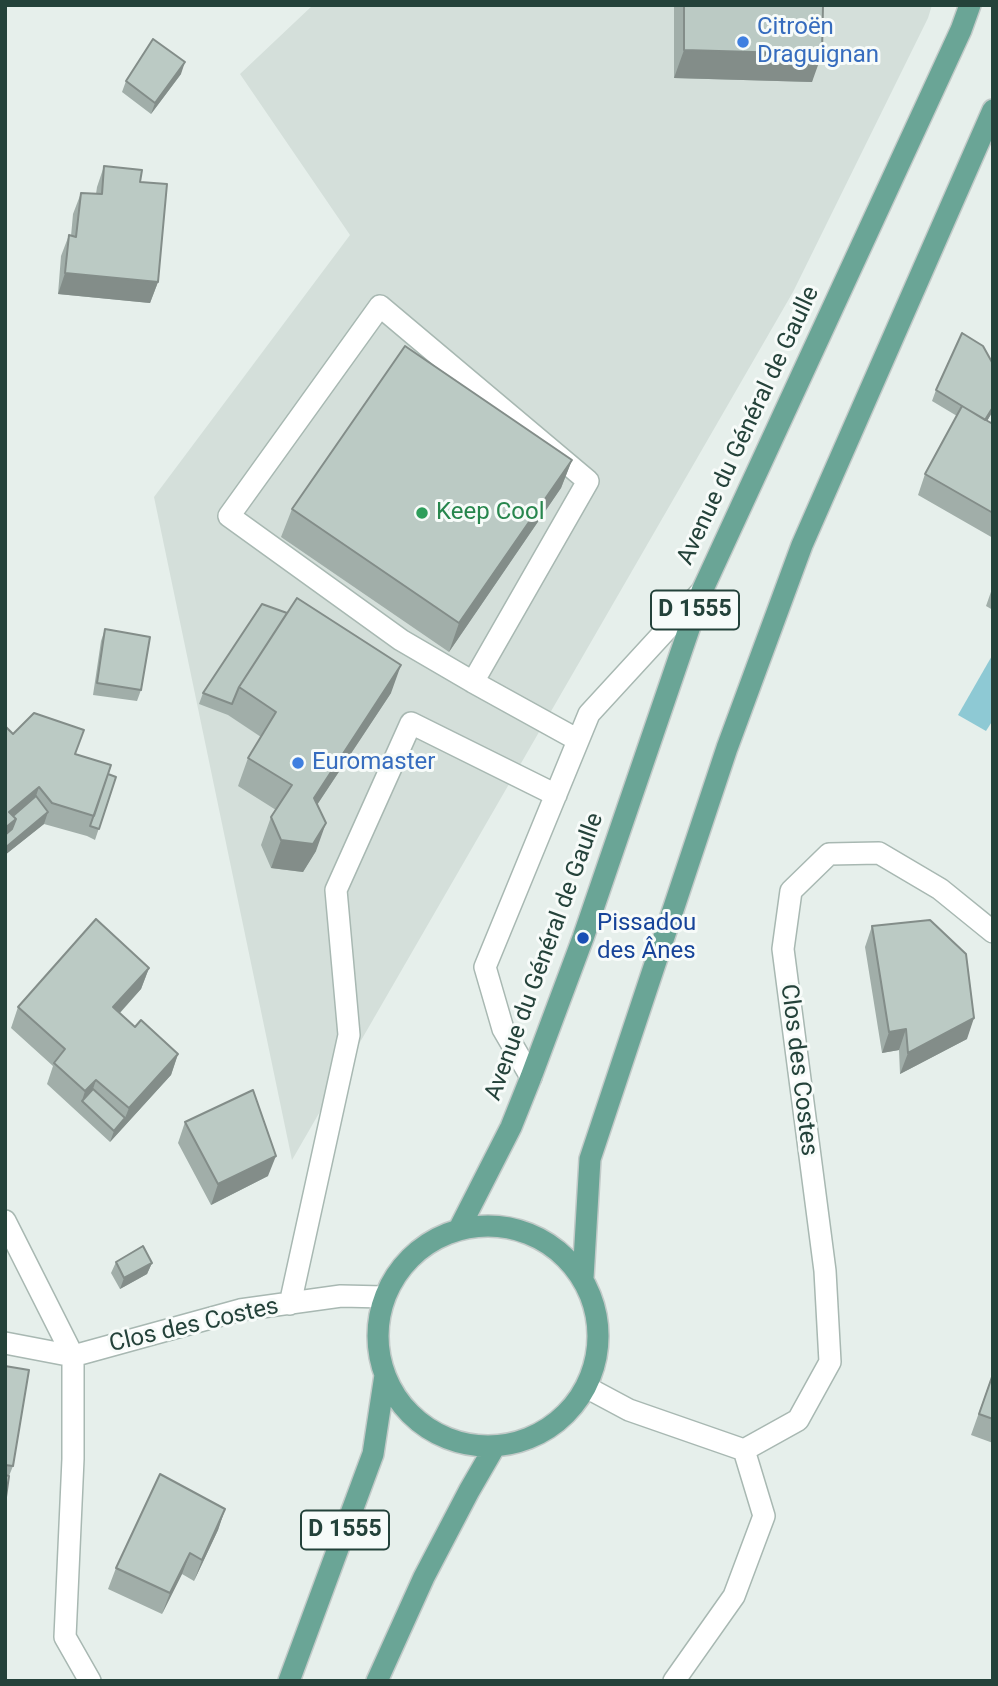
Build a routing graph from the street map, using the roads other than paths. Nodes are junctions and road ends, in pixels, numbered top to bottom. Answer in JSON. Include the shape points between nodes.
{"nodes":[{"id":1,"x":970,"y":5,"type":"edge"},
{"id":2,"x":993,"y":110,"type":"edge"},
{"id":3,"x":702,"y":591,"type":"junction"},
{"id":4,"x":473,"y":682,"type":"junction"},
{"id":5,"x":578,"y":740,"type":"junction"},
{"id":6,"x":556,"y":795,"type":"junction"},
{"id":7,"x":993,"y":932,"type":"edge"},
{"id":8,"x":531,"y":1077,"type":"junction"},
{"id":9,"x":5,"y":1221,"type":"edge"},
{"id":10,"x":459,"y":1229,"type":"junction"},
{"id":11,"x":583,"y":1278,"type":"junction"},
{"id":12,"x":384,"y":1297,"type":"junction"},
{"id":13,"x":290,"y":1304,"type":"junction"},
{"id":14,"x":5,"y":1343,"type":"edge"},
{"id":15,"x":73,"y":1356,"type":"junction"},
{"id":16,"x":385,"y":1375,"type":"junction"},
{"id":17,"x":586,"y":1388,"type":"junction"},
{"id":18,"x":495,"y":1446,"type":"junction"},
{"id":19,"x":744,"y":1450,"type":"junction"},
{"id":20,"x":90,"y":1681,"type":"edge"},
{"id":21,"x":289,"y":1681,"type":"edge"},
{"id":22,"x":377,"y":1681,"type":"edge"},
{"id":23,"x":674,"y":1681,"type":"edge"}],
"edges":[{"from":1,"to":3,"type":"main road","name":"Avenue du Général de Gaulle","number":"D 1555"},
{"from":2,"to":11,"type":"main road","number":"D 1555","via":[[802,545],[727,748],[590,1159]]},
{"from":3,"to":5,"type":"street","via":[[589,714]]},
{"from":3,"to":8,"type":"main road","name":"Avenue du Général de Gaulle","number":"D 1555"},
{"from":4,"to":4,"type":"street","via":[[401,640],[229,516],[380,306],[588,481]]},
{"from":4,"to":5,"type":"street"},
{"from":5,"to":6,"type":"street"},
{"from":6,"to":8,"type":"street","via":[[485,967],[503,1029]]},
{"from":6,"to":13,"type":"street","via":[[411,723],[336,890],[349,1035]]},
{"from":7,"to":19,"type":"street","name":"Clos des Costes","via":[[940,890],[879,853],[829,854],[790,891],[783,949],[825,1271],[830,1362],[798,1420]]},
{"from":8,"to":10,"type":"main road","name":"Avenue du Général de Gaulle","number":"D 1555"},
{"from":9,"to":15,"type":"street"},
{"from":10,"to":11,"type":"main road","via":[[507,1227],[550,1244]]},
{"from":10,"to":12,"type":"main road","via":[[414,1254]]},
{"from":11,"to":17,"type":"main road","via":[[597,1314],[598,1352]]},
{"from":12,"to":13,"type":"street","name":"Clos des Costes","via":[[341,1296]]},
{"from":12,"to":16,"type":"main road","via":[[378,1323]]},
{"from":13,"to":15,"type":"street","name":"Clos des Costes","via":[[240,1310]]},
{"from":14,"to":15,"type":"street","name":"Clos des Costes"},
{"from":15,"to":20,"type":"street","via":[[65,1637]]},
{"from":16,"to":18,"type":"main road","via":[[410,1414],[449,1439]]},
{"from":16,"to":21,"type":"main road","number":"D 1555","via":[[373,1454]]},
{"from":17,"to":18,"type":"main road","via":[[548,1429]]},
{"from":17,"to":19,"type":"street","via":[[629,1410]]},
{"from":18,"to":22,"type":"main road","via":[[424,1577]]},
{"from":19,"to":23,"type":"street","via":[[764,1516],[734,1596]]}]}
